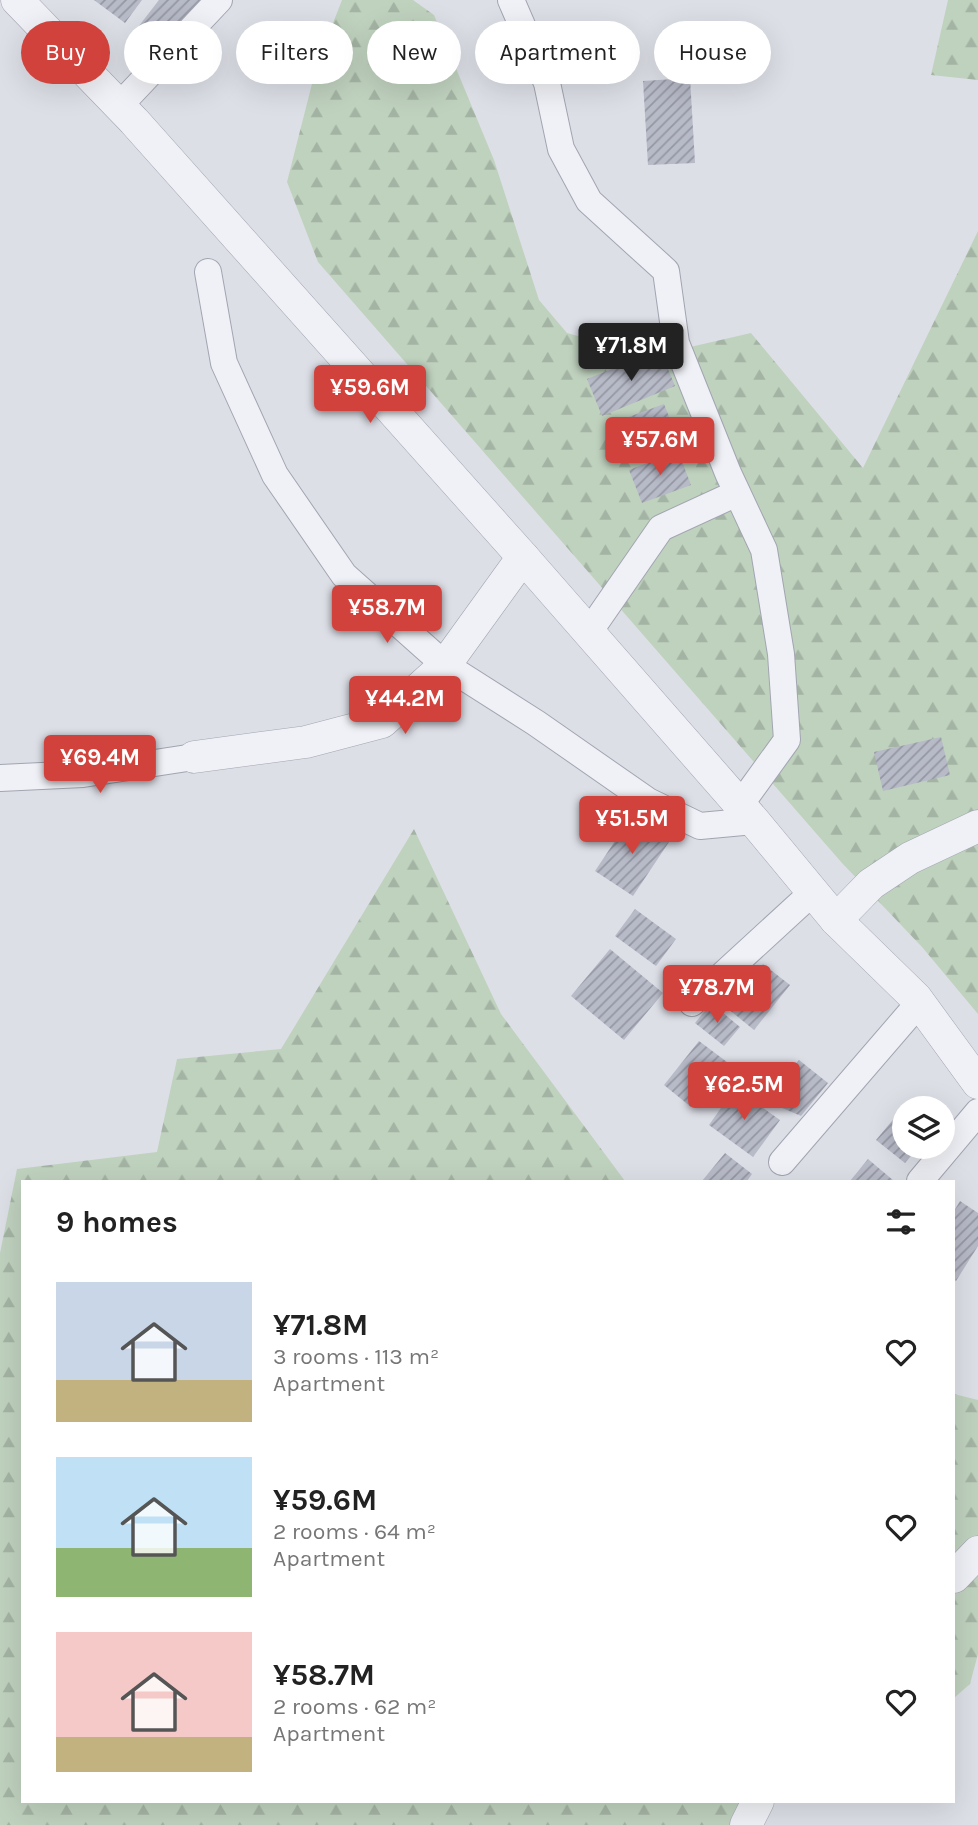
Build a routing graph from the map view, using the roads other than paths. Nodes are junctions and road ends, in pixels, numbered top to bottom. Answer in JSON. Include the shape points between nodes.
{"nodes":[{"id":1,"x":17,"y":0,"type":"edge"},
{"id":2,"x":219,"y":0,"type":"edge"},
{"id":3,"x":511,"y":0,"type":"edge"},
{"id":4,"x":120,"y":106,"type":"junction"},
{"id":5,"x":208,"y":272,"type":"dead end"},
{"id":6,"x":737,"y":493,"type":"junction"},
{"id":7,"x":523,"y":557,"type":"junction"},
{"id":8,"x":589,"y":632,"type":"junction"},
{"id":9,"x":445,"y":665,"type":"junction"},
{"id":10,"x":194,"y":757,"type":"joint"},
{"id":11,"x":0,"y":778,"type":"edge"},
{"id":12,"x":747,"y":813,"type":"junction"},
{"id":13,"x":978,"y":826,"type":"edge"},
{"id":14,"x":813,"y":892,"type":"junction"},
{"id":15,"x":836,"y":920,"type":"junction"},
{"id":16,"x":692,"y":1003,"type":"dead end"},
{"id":17,"x":919,"y":1003,"type":"junction"},
{"id":18,"x":978,"y":1083,"type":"edge"},
{"id":19,"x":978,"y":1112,"type":"edge"},
{"id":20,"x":782,"y":1162,"type":"dead end"},
{"id":21,"x":921,"y":1180,"type":"edge"},
{"id":22,"x":978,"y":1552,"type":"edge"},
{"id":23,"x":955,"y":1576,"type":"edge"},
{"id":24,"x":757,"y":1803,"type":"edge"},
{"id":25,"x":746,"y":1825,"type":"edge"}],
"edges":[{"from":1,"to":4,"type":"street"},
{"from":2,"to":4,"type":"street"},
{"from":3,"to":6,"type":"street","via":[[547,83],[561,149],[589,201],[666,271],[676,343]]},
{"from":4,"to":7,"type":"street"},
{"from":5,"to":9,"type":"street","via":[[224,363],[275,475],[344,575]]},
{"from":6,"to":8,"type":"street","via":[[661,528]]},
{"from":6,"to":12,"type":"street","via":[[764,550],[781,654],[787,740]]},
{"from":7,"to":8,"type":"street"},
{"from":7,"to":9,"type":"street"},
{"from":8,"to":12,"type":"street"},
{"from":9,"to":10,"type":"street","via":[[382,722],[306,742]]},
{"from":9,"to":12,"type":"street","via":[[648,801],[700,826]]},
{"from":10,"to":11,"type":"street","via":[[83,774]]},
{"from":12,"to":14,"type":"street"},
{"from":13,"to":15,"type":"street","via":[[890,871]]},
{"from":14,"to":15,"type":"street"},
{"from":14,"to":16,"type":"street"},
{"from":15,"to":17,"type":"street"},
{"from":17,"to":18,"type":"street"},
{"from":17,"to":20,"type":"street"},
{"from":19,"to":21,"type":"street"},
{"from":22,"to":23,"type":"street"},
{"from":24,"to":25,"type":"street"}]}
